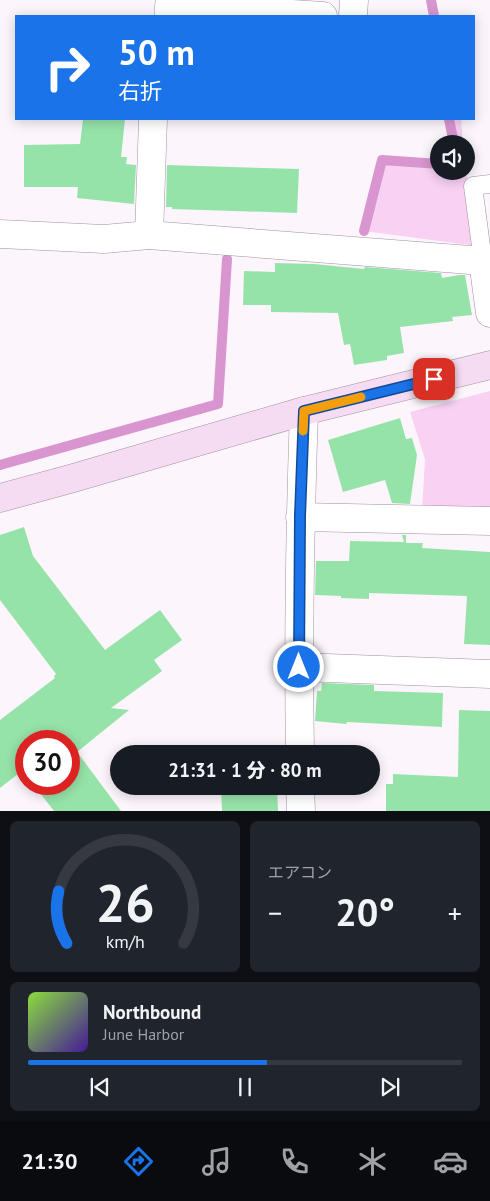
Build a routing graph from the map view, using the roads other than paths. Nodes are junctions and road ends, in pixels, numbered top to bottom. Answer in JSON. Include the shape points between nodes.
{"nodes":[{"id":1,"x":354,"y":0,"type":"edge"},
{"id":2,"x":169,"y":15,"type":"edge"},
{"id":3,"x":308,"y":15,"type":"edge"},
{"id":4,"x":352,"y":15,"type":"edge"},
{"id":5,"x":153,"y":120,"type":"edge"},
{"id":6,"x":490,"y":184,"type":"edge"},
{"id":7,"x":0,"y":234,"type":"edge"},
{"id":8,"x":149,"y":235,"type":"junction"},
{"id":9,"x":483,"y":261,"type":"junction"},
{"id":10,"x":490,"y":313,"type":"edge"},
{"id":11,"x":490,"y":365,"type":"edge"},
{"id":12,"x":304,"y":411,"type":"junction"},
{"id":13,"x":0,"y":498,"type":"edge"},
{"id":14,"x":300,"y":516,"type":"junction"},
{"id":15,"x":490,"y":521,"type":"edge"},
{"id":16,"x":299,"y":667,"type":"junction"},
{"id":17,"x":490,"y":674,"type":"edge"},
{"id":18,"x":300,"y":745,"type":"edge"},
{"id":19,"x":300,"y":795,"type":"edge"},
{"id":20,"x":301,"y":811,"type":"edge"}],
"edges":[{"from":1,"to":4,"type":"street"},
{"from":2,"to":3,"type":"street","via":[[170,6]]},
{"from":5,"to":8,"type":"street"},
{"from":6,"to":9,"type":"lane","via":[[473,186]]},
{"from":7,"to":8,"type":"street","via":[[104,239]]},
{"from":8,"to":9,"type":"street"},
{"from":9,"to":10,"type":"street"},
{"from":11,"to":12,"type":"street"},
{"from":12,"to":13,"type":"street"},
{"from":12,"to":14,"type":"street"},
{"from":14,"to":15,"type":"street"},
{"from":14,"to":16,"type":"street"},
{"from":16,"to":17,"type":"street"},
{"from":16,"to":18,"type":"street"},
{"from":19,"to":20,"type":"street"}]}
